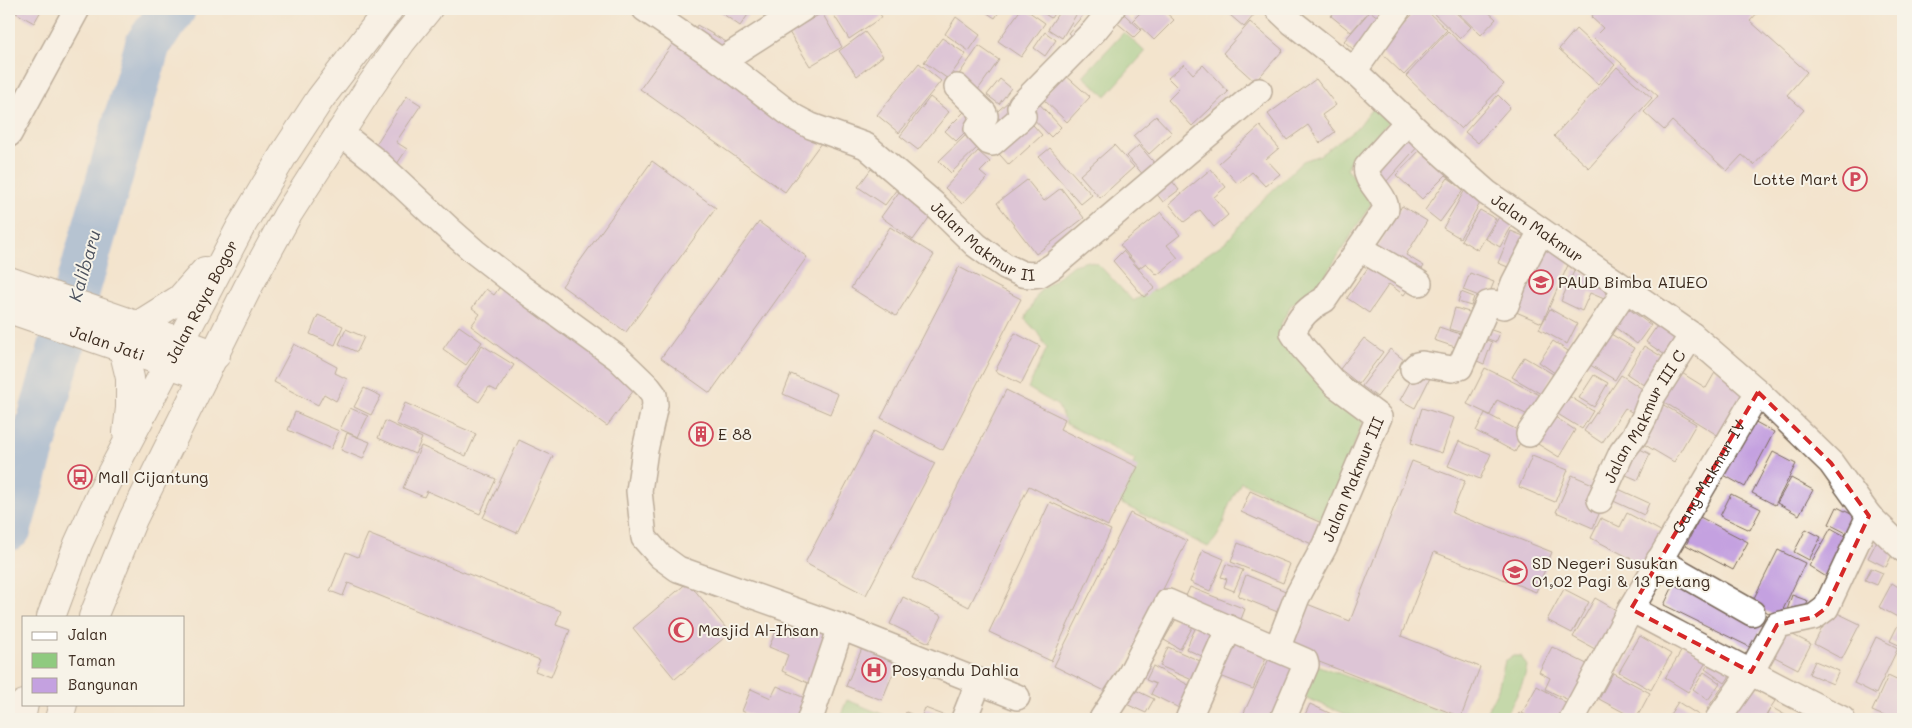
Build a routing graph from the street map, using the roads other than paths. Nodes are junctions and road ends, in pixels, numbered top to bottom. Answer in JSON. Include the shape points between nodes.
{"nodes":[{"id":1,"x":77,"y":9,"type":"edge"},
{"id":2,"x":390,"y":9,"type":"edge"},
{"id":3,"x":428,"y":9,"type":"edge"},
{"id":4,"x":645,"y":9,"type":"edge"},
{"id":5,"x":802,"y":9,"type":"edge"},
{"id":6,"x":1112,"y":9,"type":"edge"},
{"id":7,"x":1278,"y":9,"type":"edge"},
{"id":8,"x":1398,"y":9,"type":"edge"},
{"id":9,"x":721,"y":60,"type":"junction"},
{"id":10,"x":1354,"y":71,"type":"junction"},
{"id":11,"x":957,"y":86,"type":"dead end"},
{"id":12,"x":1259,"y":91,"type":"dead end"},
{"id":13,"x":1408,"y":121,"type":"junction"},
{"id":14,"x":9,"y":131,"type":"edge"},
{"id":15,"x":340,"y":132,"type":"junction"},
{"id":16,"x":240,"y":228,"type":"junction"},
{"id":17,"x":1541,"y":231,"type":"junction"},
{"id":18,"x":1360,"y":248,"type":"junction"},
{"id":19,"x":9,"y":281,"type":"edge"},
{"id":20,"x":1419,"y":283,"type":"dead end"},
{"id":21,"x":1626,"y":289,"type":"junction"},
{"id":22,"x":16,"y":312,"type":"edge"},
{"id":23,"x":131,"y":323,"type":"junction"},
{"id":24,"x":1692,"y":335,"type":"junction"},
{"id":25,"x":115,"y":346,"type":"junction"},
{"id":26,"x":174,"y":353,"type":"junction"},
{"id":27,"x":210,"y":365,"type":"junction"},
{"id":28,"x":1413,"y":369,"type":"dead end"},
{"id":29,"x":1758,"y":392,"type":"junction"},
{"id":30,"x":1529,"y":434,"type":"dead end"},
{"id":31,"x":126,"y":444,"type":"junction"},
{"id":32,"x":1600,"y":500,"type":"dead end"},
{"id":33,"x":1870,"y":516,"type":"junction"},
{"id":34,"x":1903,"y":549,"type":"edge"},
{"id":35,"x":1659,"y":560,"type":"junction"},
{"id":36,"x":1631,"y":609,"type":"junction"},
{"id":37,"x":1752,"y":614,"type":"dead end"},
{"id":38,"x":51,"y":616,"type":"edge"},
{"id":39,"x":93,"y":616,"type":"edge"},
{"id":40,"x":841,"y":627,"type":"junction"},
{"id":41,"x":1229,"y":628,"type":"junction"},
{"id":42,"x":1277,"y":649,"type":"junction"},
{"id":43,"x":1751,"y":672,"type":"junction"},
{"id":44,"x":979,"y":682,"type":"junction"},
{"id":45,"x":1016,"y":697,"type":"dead end"},
{"id":46,"x":24,"y":706,"type":"edge"},
{"id":47,"x":62,"y":706,"type":"edge"},
{"id":48,"x":1189,"y":717,"type":"dead end"},
{"id":49,"x":21,"y":719,"type":"edge"},
{"id":50,"x":59,"y":719,"type":"edge"},
{"id":51,"x":810,"y":719,"type":"edge"},
{"id":52,"x":964,"y":719,"type":"edge"},
{"id":53,"x":1102,"y":719,"type":"edge"},
{"id":54,"x":1283,"y":719,"type":"edge"},
{"id":55,"x":1572,"y":719,"type":"edge"},
{"id":56,"x":1718,"y":719,"type":"edge"},
{"id":57,"x":1842,"y":719,"type":"edge"}],
"edges":[{"from":1,"to":14,"type":"street"},
{"from":2,"to":16,"type":"main road","name":"Jalan Raya Bogor","via":[[320,99]]},
{"from":3,"to":15,"type":"main road","via":[[402,41]]},
{"from":4,"to":9,"type":"street","name":"Jalan Makmur II"},
{"from":5,"to":9,"type":"street"},
{"from":6,"to":11,"type":"street","via":[[1023,103],[1020,108],[1023,116],[992,143],[977,129],[984,113]]},
{"from":7,"to":10,"type":"street","name":"Jalan Makmur"},
{"from":8,"to":10,"type":"street"},
{"from":9,"to":12,"type":"street","name":"Jalan Makmur II","via":[[794,117],[866,146],[976,245],[1004,266],[1030,275],[1040,274],[1053,266]]},
{"from":10,"to":13,"type":"street","name":"Jalan Makmur"},
{"from":13,"to":17,"type":"street","name":"Jalan Makmur","via":[[1487,193]]},
{"from":13,"to":18,"type":"street","name":"Jalan Makmur III","via":[[1367,167],[1368,177],[1386,201],[1386,209]]},
{"from":15,"to":27,"type":"main road","via":[[288,214]]},
{"from":15,"to":40,"type":"street","via":[[469,246],[618,358],[648,387],[654,395],[655,405],[639,491],[644,538],[660,556],[678,569]]},
{"from":16,"to":23,"type":"main road","via":[[180,299]]},
{"from":16,"to":26,"type":"main road","name":"Jalan Raya Bogor"},
{"from":17,"to":21,"type":"street","name":"Jalan Makmur"},
{"from":17,"to":28,"type":"street","via":[[1506,305],[1488,304],[1460,367],[1452,369],[1422,364]]},
{"from":18,"to":20,"type":"street"},
{"from":18,"to":42,"type":"street","name":"Jalan Makmur III","via":[[1324,300],[1304,313],[1293,332],[1336,385],[1379,417],[1325,545],[1297,597]]},
{"from":19,"to":23,"type":"main road","name":"Jalan Jati"},
{"from":21,"to":24,"type":"street","name":"Jalan Makmur"},
{"from":21,"to":30,"type":"street"},
{"from":22,"to":25,"type":"main road","name":"Jalan Jati"},
{"from":23,"to":26,"type":"main road","name":"Jalan Jati"},
{"from":24,"to":29,"type":"street","name":"Jalan Makmur"},
{"from":24,"to":32,"type":"street","name":"Jalan Makmur III C","via":[[1652,398]]},
{"from":25,"to":26,"type":"main road","name":"Jalan Jati"},
{"from":25,"to":31,"type":"main road","via":[[130,378]]},
{"from":26,"to":27,"type":"main road","name":"Jalan Jati"},
{"from":26,"to":31,"type":"main road","name":"Jalan Raya Bogor"},
{"from":27,"to":39,"type":"main road","via":[[133,519]]},
{"from":29,"to":33,"type":"street","name":"Jalan Makmur","via":[[1831,463]]},
{"from":29,"to":35,"type":"street","name":"Gang Makmur IV"},
{"from":31,"to":38,"type":"main road","name":"Jalan Raya Bogor","via":[[94,507]]},
{"from":33,"to":34,"type":"street","name":"Jalan Makmur"},
{"from":33,"to":43,"type":"street","via":[[1826,608],[1814,617],[1778,625]]},
{"from":35,"to":36,"type":"street","name":"Gang Makmur IV"},
{"from":35,"to":37,"type":"street"},
{"from":36,"to":43,"type":"street"},
{"from":36,"to":55,"type":"street","name":"Gang Makmur IV"},
{"from":40,"to":44,"type":"street"},
{"from":40,"to":51,"type":"street"},
{"from":41,"to":42,"type":"street"},
{"from":41,"to":48,"type":"street"},
{"from":41,"to":53,"type":"street","via":[[1168,602],[1128,679]]},
{"from":42,"to":54,"type":"street","via":[[1304,661],[1306,665]]},
{"from":43,"to":56,"type":"street"},
{"from":43,"to":57,"type":"street"},
{"from":44,"to":45,"type":"street"},
{"from":44,"to":52,"type":"street"},
{"from":46,"to":49,"type":"main road"},
{"from":47,"to":50,"type":"main road"}]}
